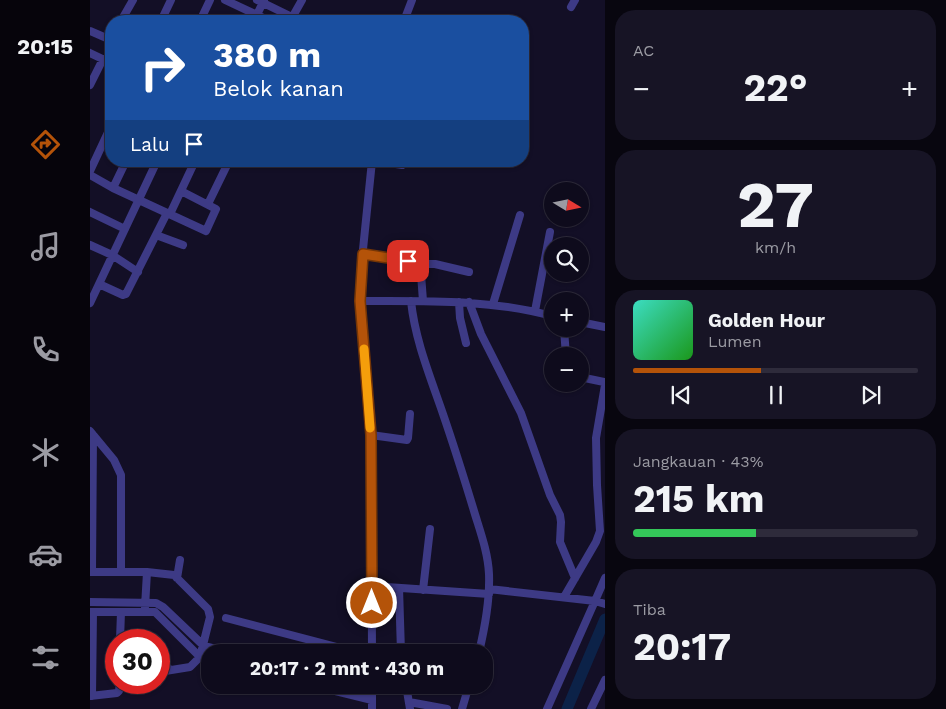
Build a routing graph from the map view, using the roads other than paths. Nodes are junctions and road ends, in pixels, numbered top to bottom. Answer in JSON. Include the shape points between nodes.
{"nodes":[{"id":1,"x":133,"y":0,"type":"edge"},
{"id":2,"x":171,"y":0,"type":"edge"},
{"id":3,"x":210,"y":0,"type":"edge"},
{"id":4,"x":225,"y":0,"type":"edge"},
{"id":5,"x":302,"y":0,"type":"edge"},
{"id":6,"x":412,"y":0,"type":"edge"},
{"id":7,"x":259,"y":8,"type":"edge"},
{"id":8,"x":124,"y":15,"type":"edge"},
{"id":9,"x":164,"y":15,"type":"edge"},
{"id":10,"x":203,"y":15,"type":"edge"},
{"id":11,"x":288,"y":15,"type":"edge"},
{"id":12,"x":293,"y":15,"type":"edge"},
{"id":13,"x":406,"y":15,"type":"edge"},
{"id":14,"x":90,"y":30,"type":"edge"},
{"id":15,"x":105,"y":37,"type":"edge"},
{"id":16,"x":90,"y":53,"type":"edge"},
{"id":17,"x":103,"y":59,"type":"joint"},
{"id":18,"x":90,"y":85,"type":"edge"},
{"id":19,"x":105,"y":139,"type":"edge"},
{"id":20,"x":123,"y":167,"type":"edge"},
{"id":21,"x":154,"y":167,"type":"edge"},
{"id":22,"x":192,"y":167,"type":"edge"},
{"id":23,"x":226,"y":167,"type":"edge"},
{"id":24,"x":371,"y":167,"type":"edge"},
{"id":25,"x":90,"y":173,"type":"edge"},
{"id":26,"x":114,"y":188,"type":"junction"},
{"id":27,"x":181,"y":191,"type":"junction"},
{"id":28,"x":139,"y":200,"type":"junction"},
{"id":29,"x":208,"y":204,"type":"junction"},
{"id":30,"x":90,"y":212,"type":"edge"},
{"id":31,"x":168,"y":213,"type":"junction"},
{"id":32,"x":520,"y":215,"type":"dead end"},
{"id":33,"x":125,"y":229,"type":"junction"},
{"id":34,"x":550,"y":232,"type":"dead end"},
{"id":35,"x":156,"y":235,"type":"junction"},
{"id":36,"x":90,"y":245,"type":"edge"},
{"id":37,"x":183,"y":245,"type":"dead end"},
{"id":38,"x":363,"y":254,"type":"junction"},
{"id":39,"x":112,"y":255,"type":"junction"},
{"id":40,"x":138,"y":272,"type":"junction"},
{"id":41,"x":470,"y":272,"type":"dead end"},
{"id":42,"x":421,"y":274,"type":"dead end"},
{"id":43,"x":99,"y":284,"type":"junction"},
{"id":44,"x":360,"y":301,"type":"junction"},
{"id":45,"x":411,"y":301,"type":"junction"},
{"id":46,"x":423,"y":301,"type":"junction"},
{"id":47,"x":460,"y":302,"type":"junction"},
{"id":48,"x":469,"y":302,"type":"junction"},
{"id":49,"x":90,"y":303,"type":"edge"},
{"id":50,"x":494,"y":304,"type":"junction"},
{"id":51,"x":535,"y":311,"type":"junction"},
{"id":52,"x":544,"y":314,"type":"edge"},
{"id":53,"x":589,"y":324,"type":"edge"},
{"id":54,"x":605,"y":327,"type":"edge"},
{"id":55,"x":466,"y":343,"type":"dead end"},
{"id":56,"x":589,"y":378,"type":"edge"},
{"id":57,"x":410,"y":414,"type":"dead end"},
{"id":58,"x":91,"y":433,"type":"edge"},
{"id":59,"x":371,"y":435,"type":"junction"},
{"id":60,"x":430,"y":529,"type":"dead end"},
{"id":61,"x":180,"y":560,"type":"dead end"},
{"id":62,"x":91,"y":572,"type":"edge"},
{"id":63,"x":121,"y":572,"type":"junction"},
{"id":64,"x":147,"y":572,"type":"junction"},
{"id":65,"x":177,"y":578,"type":"junction"},
{"id":66,"x":575,"y":578,"type":"junction"},
{"id":67,"x":605,"y":578,"type":"edge"},
{"id":68,"x":372,"y":584,"type":"junction"},
{"id":69,"x":399,"y":588,"type":"junction"},
{"id":70,"x":423,"y":590,"type":"junction"},
{"id":71,"x":489,"y":592,"type":"junction"},
{"id":72,"x":564,"y":597,"type":"junction"},
{"id":73,"x":90,"y":602,"type":"edge"},
{"id":74,"x":145,"y":602,"type":"junction"},
{"id":75,"x":599,"y":602,"type":"edge"},
{"id":76,"x":145,"y":611,"type":"junction"},
{"id":77,"x":92,"y":612,"type":"edge"},
{"id":78,"x":121,"y":612,"type":"junction"},
{"id":79,"x":226,"y":618,"type":"dead end"},
{"id":80,"x":120,"y":629,"type":"edge"},
{"id":81,"x":205,"y":644,"type":"edge"},
{"id":82,"x":210,"y":644,"type":"edge"},
{"id":83,"x":325,"y":644,"type":"edge"},
{"id":84,"x":372,"y":644,"type":"edge"},
{"id":85,"x":401,"y":644,"type":"edge"},
{"id":86,"x":481,"y":644,"type":"edge"},
{"id":87,"x":201,"y":655,"type":"edge"},
{"id":88,"x":201,"y":661,"type":"edge"},
{"id":89,"x":170,"y":670,"type":"edge"},
{"id":90,"x":605,"y":680,"type":"edge"},
{"id":91,"x":108,"y":694,"type":"edge"},
{"id":92,"x":353,"y":694,"type":"edge"},
{"id":93,"x":372,"y":694,"type":"edge"},
{"id":94,"x":466,"y":694,"type":"edge"},
{"id":95,"x":91,"y":696,"type":"edge"},
{"id":96,"x":372,"y":700,"type":"junction"},
{"id":97,"x":409,"y":706,"type":"edge"},
{"id":98,"x":372,"y":709,"type":"edge"},
{"id":99,"x":447,"y":709,"type":"edge"},
{"id":100,"x":462,"y":709,"type":"edge"},
{"id":101,"x":548,"y":709,"type":"edge"},
{"id":102,"x":591,"y":709,"type":"edge"}],
"edges":[{"from":1,"to":8,"type":"street"},
{"from":2,"to":9,"type":"street"},
{"from":3,"to":10,"type":"street"},
{"from":4,"to":7,"type":"street"},
{"from":5,"to":12,"type":"street"},
{"from":6,"to":13,"type":"street"},
{"from":7,"to":11,"type":"street"},
{"from":14,"to":15,"type":"street"},
{"from":16,"to":17,"type":"street"},
{"from":17,"to":18,"type":"street"},
{"from":19,"to":25,"type":"street"},
{"from":20,"to":26,"type":"street"},
{"from":21,"to":28,"type":"street"},
{"from":22,"to":27,"type":"street"},
{"from":23,"to":29,"type":"street"},
{"from":24,"to":38,"type":"street"},
{"from":25,"to":26,"type":"street"},
{"from":26,"to":28,"type":"street"},
{"from":27,"to":29,"type":"street"},
{"from":27,"to":31,"type":"street"},
{"from":28,"to":31,"type":"street"},
{"from":28,"to":33,"type":"street"},
{"from":29,"to":31,"type":"street","via":[[216,210],[206,231]]},
{"from":30,"to":33,"type":"street"},
{"from":31,"to":35,"type":"street"},
{"from":32,"to":50,"type":"street"},
{"from":33,"to":39,"type":"street"},
{"from":34,"to":51,"type":"street"},
{"from":35,"to":37,"type":"street"},
{"from":35,"to":40,"type":"street"},
{"from":36,"to":39,"type":"street"},
{"from":38,"to":41,"type":"street"},
{"from":38,"to":44,"type":"street"},
{"from":39,"to":40,"type":"street"},
{"from":39,"to":43,"type":"street"},
{"from":40,"to":43,"type":"street","via":[[126,294]]},
{"from":42,"to":46,"type":"street"},
{"from":43,"to":49,"type":"street"},
{"from":44,"to":45,"type":"street"},
{"from":44,"to":59,"type":"street"},
{"from":45,"to":46,"type":"street"},
{"from":45,"to":71,"type":"street","via":[[420,349],[459,458],[487,557]]},
{"from":46,"to":47,"type":"street"},
{"from":47,"to":48,"type":"street"},
{"from":47,"to":55,"type":"street"},
{"from":48,"to":50,"type":"street"},
{"from":48,"to":66,"type":"street","via":[[481,334],[521,413],[560,515],[560,542]]},
{"from":50,"to":51,"type":"street"},
{"from":51,"to":52,"type":"street"},
{"from":53,"to":54,"type":"street"},
{"from":56,"to":66,"type":"street","via":[[605,384],[596,438],[600,531]]},
{"from":57,"to":59,"type":"street","via":[[407,440]]},
{"from":58,"to":62,"type":"street"},
{"from":58,"to":63,"type":"street","via":[[114,460],[121,476]]},
{"from":59,"to":68,"type":"street"},
{"from":60,"to":70,"type":"street"},
{"from":61,"to":65,"type":"street"},
{"from":62,"to":63,"type":"street"},
{"from":63,"to":64,"type":"street"},
{"from":64,"to":65,"type":"street","via":[[168,573]]},
{"from":64,"to":74,"type":"street"},
{"from":65,"to":82,"type":"street","via":[[210,613]]},
{"from":66,"to":72,"type":"street"},
{"from":67,"to":75,"type":"street"},
{"from":68,"to":69,"type":"street"},
{"from":68,"to":84,"type":"street"},
{"from":69,"to":70,"type":"street"},
{"from":69,"to":85,"type":"street"},
{"from":70,"to":71,"type":"street"},
{"from":71,"to":72,"type":"street"},
{"from":71,"to":86,"type":"street"},
{"from":72,"to":75,"type":"street"},
{"from":73,"to":74,"type":"street"},
{"from":74,"to":76,"type":"street"},
{"from":74,"to":81,"type":"street","via":[[163,607]]},
{"from":75,"to":101,"type":"street"},
{"from":76,"to":78,"type":"street"},
{"from":76,"to":87,"type":"street","via":[[159,615]]},
{"from":77,"to":78,"type":"street"},
{"from":77,"to":95,"type":"street"},
{"from":78,"to":80,"type":"street"},
{"from":79,"to":83,"type":"street"},
{"from":88,"to":89,"type":"street","via":[[190,667]]},
{"from":90,"to":102,"type":"street"},
{"from":91,"to":95,"type":"street"},
{"from":92,"to":96,"type":"street"},
{"from":93,"to":96,"type":"street"},
{"from":94,"to":100,"type":"street"},
{"from":96,"to":98,"type":"street"},
{"from":97,"to":99,"type":"street"}]}
